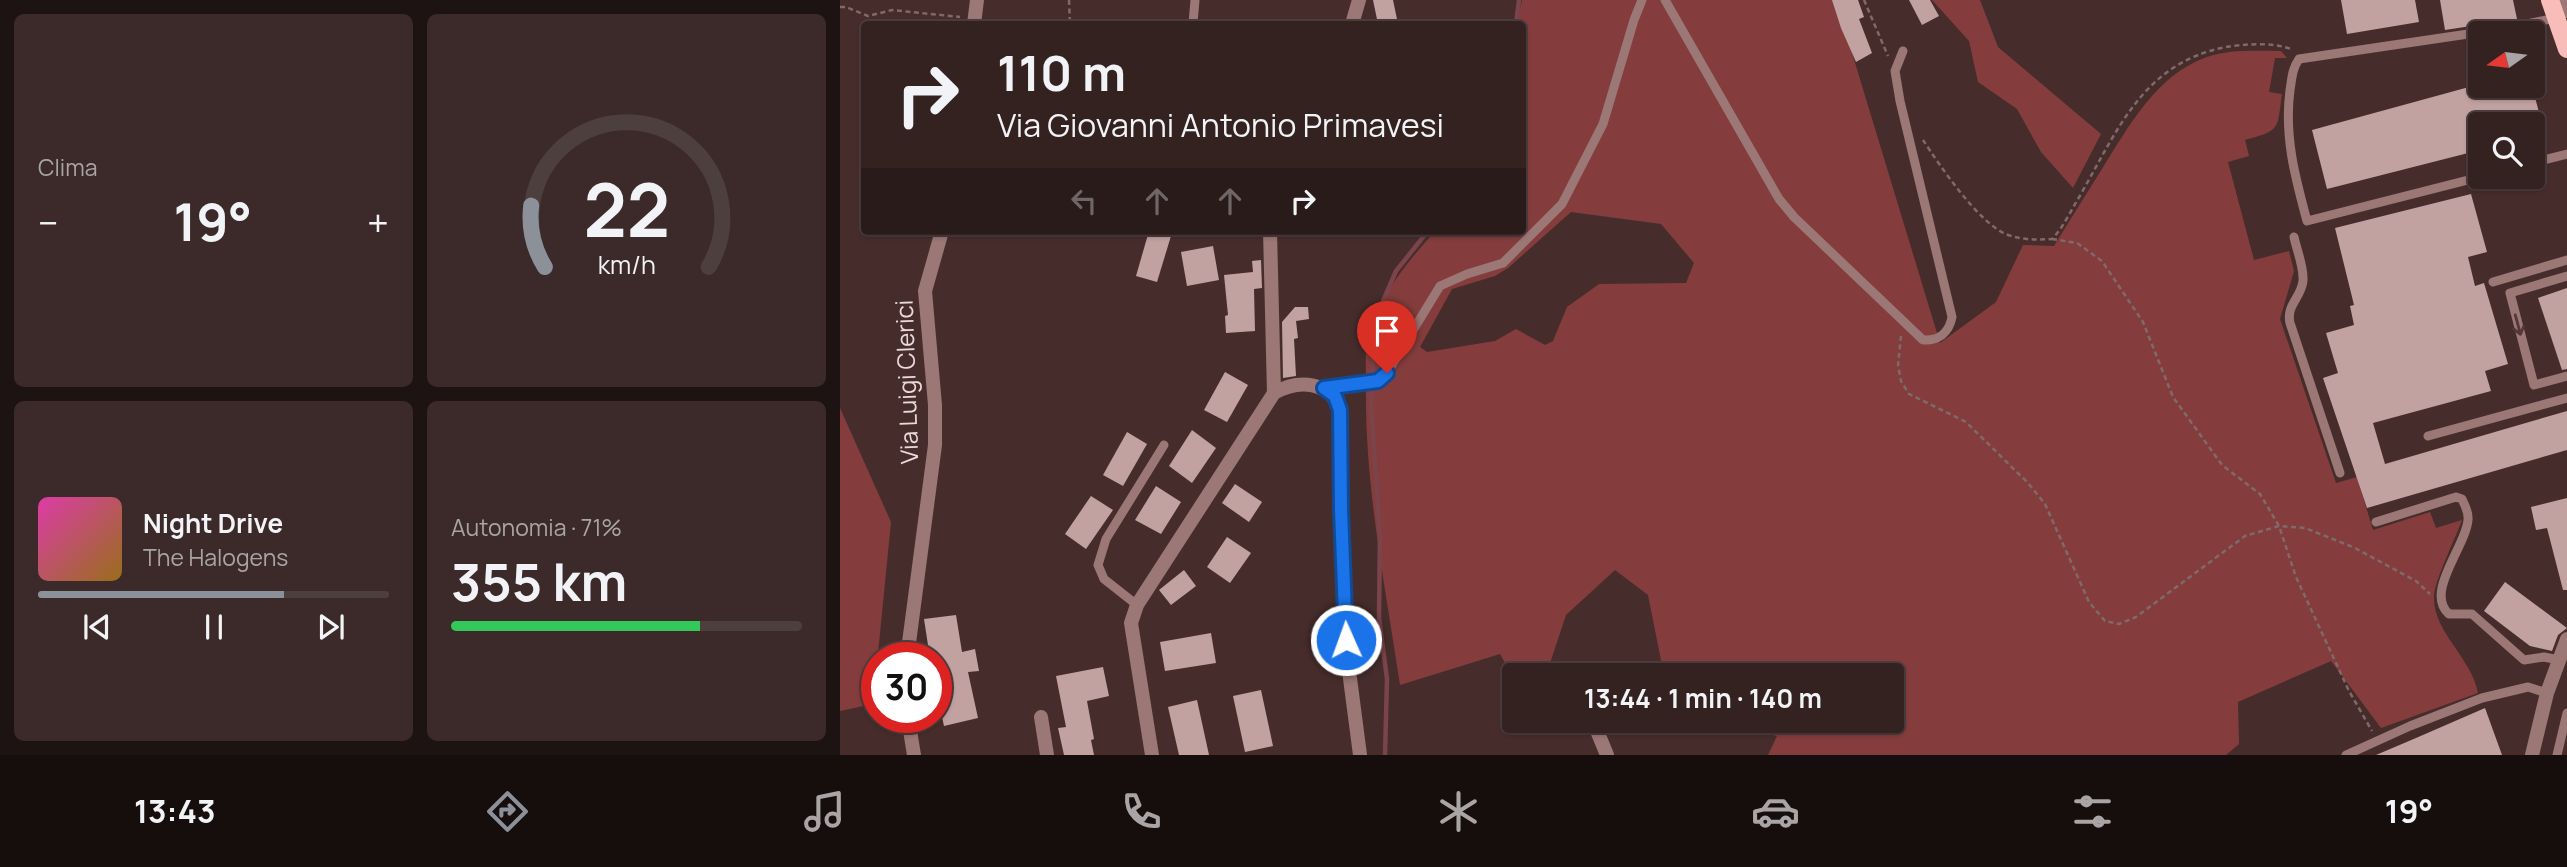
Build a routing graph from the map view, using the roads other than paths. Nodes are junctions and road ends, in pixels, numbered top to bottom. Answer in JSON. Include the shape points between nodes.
{"nodes":[{"id":1,"x":1195,"y":0,"type":"edge"},
{"id":2,"x":1359,"y":0,"type":"edge"},
{"id":3,"x":1642,"y":0,"type":"edge"},
{"id":4,"x":1665,"y":0,"type":"edge"},
{"id":5,"x":976,"y":2,"type":"edge"},
{"id":6,"x":2560,"y":10,"type":"edge"},
{"id":7,"x":974,"y":21,"type":"edge"},
{"id":8,"x":1193,"y":21,"type":"edge"},
{"id":9,"x":1353,"y":21,"type":"edge"},
{"id":10,"x":2567,"y":49,"type":"edge"},
{"id":11,"x":1903,"y":51,"type":"dead end"},
{"id":12,"x":2567,"y":154,"type":"edge"},
{"id":13,"x":2545,"y":160,"type":"edge"},
{"id":14,"x":2468,"y":180,"type":"edge"},
{"id":15,"x":941,"y":235,"type":"edge"},
{"id":16,"x":1270,"y":235,"type":"edge"},
{"id":17,"x":2294,"y":237,"type":"dead end"},
{"id":18,"x":2567,"y":260,"type":"edge"},
{"id":19,"x":2567,"y":276,"type":"edge"},
{"id":20,"x":2493,"y":282,"type":"dead end"},
{"id":21,"x":2567,"y":376,"type":"edge"},
{"id":22,"x":1329,"y":392,"type":"junction"},
{"id":23,"x":1274,"y":393,"type":"junction"},
{"id":24,"x":2567,"y":398,"type":"edge"},
{"id":25,"x":2428,"y":436,"type":"dead end"},
{"id":26,"x":1164,"y":444,"type":"dead end"},
{"id":27,"x":2340,"y":473,"type":"dead end"},
{"id":28,"x":2376,"y":522,"type":"dead end"},
{"id":29,"x":1137,"y":605,"type":"junction"},
{"id":30,"x":2567,"y":639,"type":"edge"},
{"id":31,"x":909,"y":642,"type":"edge"},
{"id":32,"x":2558,"y":660,"type":"junction"},
{"id":33,"x":2547,"y":693,"type":"junction"},
{"id":34,"x":2567,"y":713,"type":"edge"},
{"id":35,"x":1041,"y":718,"type":"dead end"},
{"id":36,"x":910,"y":733,"type":"edge"},
{"id":37,"x":1598,"y":733,"type":"edge"},
{"id":38,"x":914,"y":755,"type":"edge"},
{"id":39,"x":1047,"y":755,"type":"edge"},
{"id":40,"x":1152,"y":755,"type":"edge"},
{"id":41,"x":1360,"y":755,"type":"edge"},
{"id":42,"x":1607,"y":755,"type":"edge"},
{"id":43,"x":2346,"y":755,"type":"edge"},
{"id":44,"x":2532,"y":755,"type":"edge"},
{"id":45,"x":2557,"y":755,"type":"edge"}],
"edges":[{"from":1,"to":8,"type":"lane"},
{"from":2,"to":9,"type":"street"},
{"from":3,"to":22,"type":"lane","via":[[1603,124],[1562,204],[1503,263],[1440,286],[1378,381]]},
{"from":4,"to":11,"type":"lane","via":[[1779,199],[1923,340],[1933,340],[1943,335],[1952,317],[1895,71]]},
{"from":5,"to":7,"type":"street"},
{"from":6,"to":10,"type":"main road"},
{"from":6,"to":14,"type":"lane","via":[[2502,29],[2308,57],[2293,67],[2287,113],[2291,160],[2307,221]]},
{"from":12,"to":13,"type":"lane"},
{"from":15,"to":31,"type":"street","name":"Via Luigi Clerici","via":[[925,291],[935,445]]},
{"from":16,"to":23,"type":"street"},
{"from":17,"to":27,"type":"lane","via":[[2303,279],[2290,306],[2290,323]]},
{"from":18,"to":20,"type":"lane"},
{"from":19,"to":21,"type":"lane","one_way":true,"via":[[2510,293],[2534,385]]},
{"from":22,"to":23,"type":"street","via":[[1294,385]]},
{"from":22,"to":41,"type":"street","via":[[1340,410],[1346,640]]},
{"from":23,"to":29,"type":"street"},
{"from":24,"to":25,"type":"lane"},
{"from":26,"to":29,"type":"lane","via":[[1106,539],[1098,565],[1104,579]]},
{"from":28,"to":32,"type":"lane","via":[[2462,499],[2468,524],[2440,603],[2449,614],[2472,614],[2524,660]]},
{"from":29,"to":40,"type":"street","via":[[1131,623]]},
{"from":30,"to":32,"type":"street"},
{"from":32,"to":33,"type":"street"},
{"from":33,"to":43,"type":"lane","via":[[2528,687],[2482,698]]},
{"from":33,"to":44,"type":"street"},
{"from":34,"to":45,"type":"lane"},
{"from":35,"to":39,"type":"street"},
{"from":36,"to":38,"type":"street"},
{"from":37,"to":42,"type":"street"}]}
